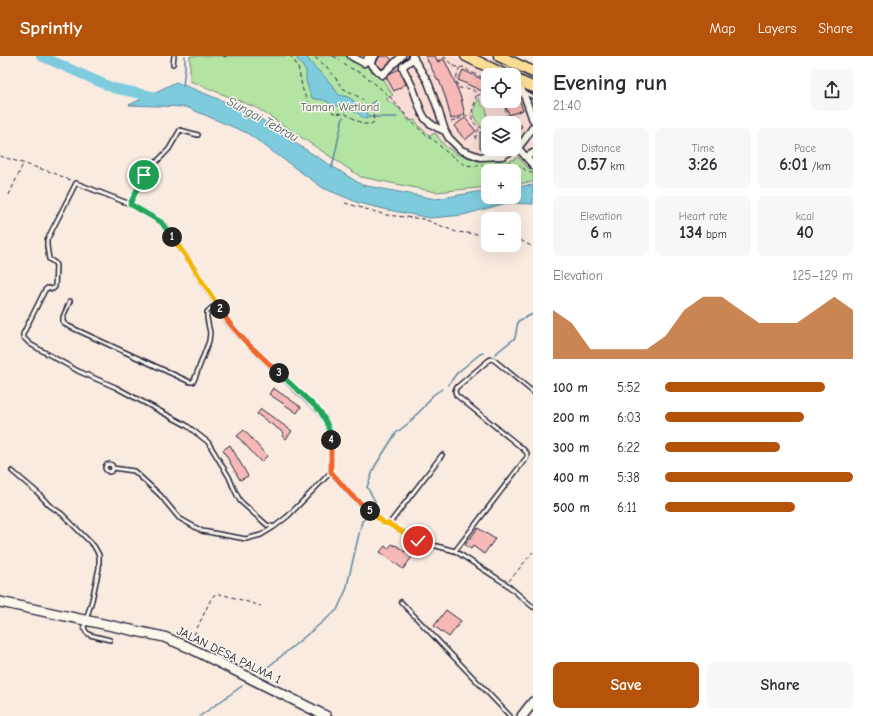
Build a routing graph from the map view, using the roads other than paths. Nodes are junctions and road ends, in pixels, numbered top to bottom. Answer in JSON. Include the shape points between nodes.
{"nodes":[{"id":1,"x":174,"y":56,"type":"edge"},
{"id":2,"x":351,"y":56,"type":"edge"},
{"id":3,"x":369,"y":56,"type":"edge"},
{"id":4,"x":376,"y":56,"type":"edge"},
{"id":5,"x":466,"y":56,"type":"edge"},
{"id":6,"x":498,"y":56,"type":"edge"},
{"id":7,"x":513,"y":56,"type":"edge"},
{"id":8,"x":400,"y":57,"type":"edge"},
{"id":9,"x":413,"y":57,"type":"edge"},
{"id":10,"x":173,"y":64,"type":"dead end"},
{"id":11,"x":481,"y":64,"type":"junction"},
{"id":12,"x":520,"y":67,"type":"junction"},
{"id":13,"x":484,"y":68,"type":"edge"},
{"id":14,"x":490,"y":68,"type":"edge"},
{"id":15,"x":501,"y":68,"type":"edge"},
{"id":16,"x":533,"y":72,"type":"edge"},
{"id":17,"x":521,"y":82,"type":"edge"},
{"id":18,"x":533,"y":87,"type":"edge"},
{"id":19,"x":522,"y":91,"type":"joint"},
{"id":20,"x":533,"y":97,"type":"edge"},
{"id":21,"x":525,"y":99,"type":"junction"},
{"id":22,"x":533,"y":104,"type":"edge"},
{"id":23,"x":533,"y":120,"type":"edge"},
{"id":24,"x":183,"y":125,"type":"dead end"},
{"id":25,"x":533,"y":127,"type":"edge"},
{"id":26,"x":180,"y":130,"type":"junction"},
{"id":27,"x":445,"y":131,"type":"junction"},
{"id":28,"x":198,"y":135,"type":"dead end"},
{"id":29,"x":521,"y":144,"type":"edge"},
{"id":30,"x":521,"y":151,"type":"edge"},
{"id":31,"x":533,"y":152,"type":"edge"},
{"id":32,"x":502,"y":156,"type":"edge"},
{"id":33,"x":526,"y":157,"type":"junction"},
{"id":34,"x":533,"y":165,"type":"edge"},
{"id":35,"x":130,"y":204,"type":"junction"},
{"id":36,"x":70,"y":301,"type":"dead end"},
{"id":37,"x":216,"y":304,"type":"junction"},
{"id":38,"x":533,"y":392,"type":"edge"},
{"id":39,"x":442,"y":455,"type":"dead end"},
{"id":40,"x":113,"y":468,"type":"dead end"},
{"id":41,"x":12,"y":471,"type":"dead end"},
{"id":42,"x":331,"y":472,"type":"junction"},
{"id":43,"x":389,"y":524,"type":"junction"},
{"id":44,"x":274,"y":527,"type":"junction"},
{"id":45,"x":454,"y":551,"type":"junction"},
{"id":46,"x":0,"y":602,"type":"edge"},
{"id":47,"x":401,"y":602,"type":"dead end"},
{"id":48,"x":533,"y":607,"type":"edge"},
{"id":49,"x":86,"y":620,"type":"junction"},
{"id":50,"x":110,"y":640,"type":"dead end"},
{"id":51,"x":533,"y":702,"type":"edge"},
{"id":52,"x":326,"y":716,"type":"edge"},
{"id":53,"x":510,"y":716,"type":"edge"},
{"id":54,"x":522,"y":716,"type":"edge"}],
"edges":[{"from":1,"to":10,"type":"lane"},
{"from":2,"to":3,"type":"street","via":[[364,63]]},
{"from":4,"to":8,"type":"street","via":[[370,63],[382,75]]},
{"from":5,"to":11,"type":"main road"},
{"from":6,"to":12,"type":"main road"},
{"from":6,"to":15,"type":"main road"},
{"from":7,"to":12,"type":"main road"},
{"from":9,"to":27,"type":"street","via":[[428,82]]},
{"from":9,"to":27,"type":"street","via":[[402,68],[414,90],[422,114],[428,122]]},
{"from":11,"to":13,"type":"street"},
{"from":11,"to":14,"type":"main road"},
{"from":12,"to":16,"type":"main road"},
{"from":17,"to":18,"type":"main road"},
{"from":19,"to":20,"type":"lane"},
{"from":19,"to":21,"type":"street"},
{"from":21,"to":22,"type":"lane"},
{"from":21,"to":23,"type":"street"},
{"from":23,"to":25,"type":"street","via":[[530,124]]},
{"from":24,"to":26,"type":"lane"},
{"from":25,"to":29,"type":"street"},
{"from":26,"to":28,"type":"lane"},
{"from":26,"to":35,"type":"lane","via":[[169,148],[144,175]]},
{"from":27,"to":32,"type":"street","via":[[461,150],[480,157]]},
{"from":30,"to":33,"type":"street"},
{"from":31,"to":33,"type":"street"},
{"from":33,"to":34,"type":"street"},
{"from":35,"to":37,"type":"lane","via":[[161,222]]},
{"from":35,"to":44,"type":"lane","via":[[76,183],[47,240],[49,259],[56,266],[55,287],[45,290],[23,334],[24,337],[30,344],[78,371],[115,387],[186,425],[208,442],[240,501],[267,525]]},
{"from":36,"to":37,"type":"lane","via":[[63,317],[66,325],[190,382],[195,378],[209,341],[207,312]]},
{"from":37,"to":42,"type":"lane","via":[[245,341],[320,411],[331,434]]},
{"from":38,"to":45,"type":"lane","via":[[492,359],[456,388],[456,395],[522,448],[527,457]]},
{"from":39,"to":43,"type":"lane"},
{"from":40,"to":44,"type":"lane","via":[[134,471],[160,495],[179,518],[202,531],[246,539]]},
{"from":41,"to":49,"type":"lane","via":[[62,514],[94,546],[99,555],[99,568]]},
{"from":42,"to":43,"type":"lane","via":[[352,496],[384,523]]},
{"from":42,"to":44,"type":"lane"},
{"from":43,"to":45,"type":"lane","via":[[418,541]]},
{"from":45,"to":48,"type":"lane","via":[[506,584]]},
{"from":46,"to":49,"type":"street","name":"JALAN DESA PALMA 1"},
{"from":47,"to":53,"type":"lane"},
{"from":49,"to":50,"type":"lane","via":[[86,632]]},
{"from":49,"to":52,"type":"street","name":"JALAN DESA PALMA 1","via":[[164,636]]},
{"from":51,"to":54,"type":"street"}]}
